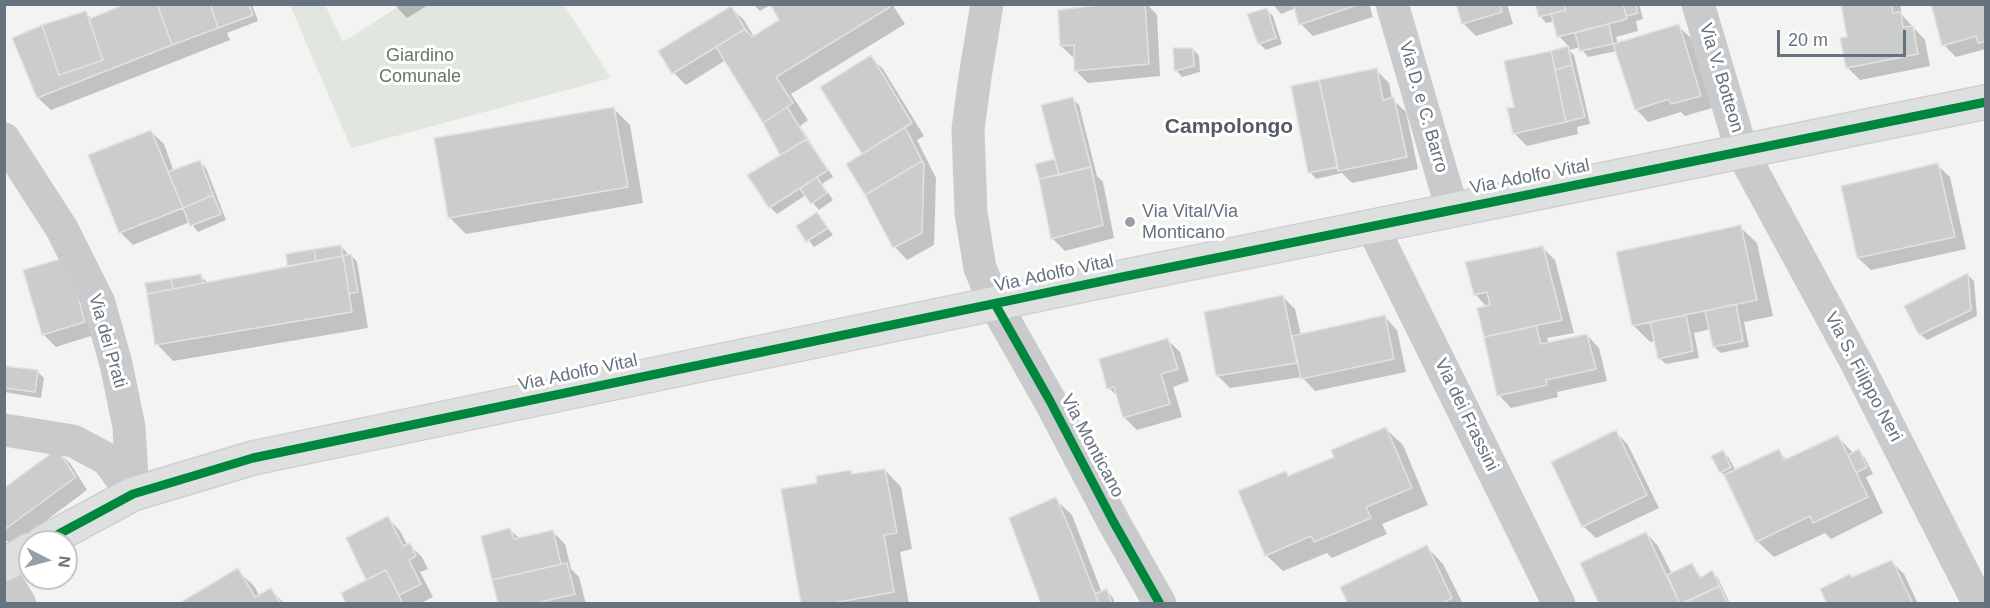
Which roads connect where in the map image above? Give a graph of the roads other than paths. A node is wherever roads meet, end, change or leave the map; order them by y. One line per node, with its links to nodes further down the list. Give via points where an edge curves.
1 (987, 4): 9 (street, Via Monticano, via 968,129 968,178 980,268)
2 (1392, 4): 7 (street, Via D. e C. Barro)
3 (1698, 4): 6 (street, Via V. Botteon)
4 (1986, 102): 6 (street, Via Adolfo Vital)
5 (4, 140): 11 (street, Via dei Prati, via 62,230 99,303 129,427)
6 (1742, 152): 7 (street, Via Adolfo Vital); 19 (street, Via S. Filippo Neri, via 1856,362)
7 (1452, 209): 8 (street, Via Adolfo Vital)
8 (1372, 226): 9 (street, Via Adolfo Vital); 18 (street, Via dei Frassini)
9 (995, 303): 11 (street, Via Adolfo Vital, via 253,458); 17 (street, Via Monticano)
10 (4, 430): 11 (street, via 73,441 107,459)
11 (133, 494): 12 (street, Via Adolfo Vital)
12 (66, 530)
13 (18, 557): 14 (street)
14 (4, 565)
15 (4, 578): 16 (street)
16 (20, 603)
17 (1160, 603)
18 (1559, 603)
19 (1979, 603)

